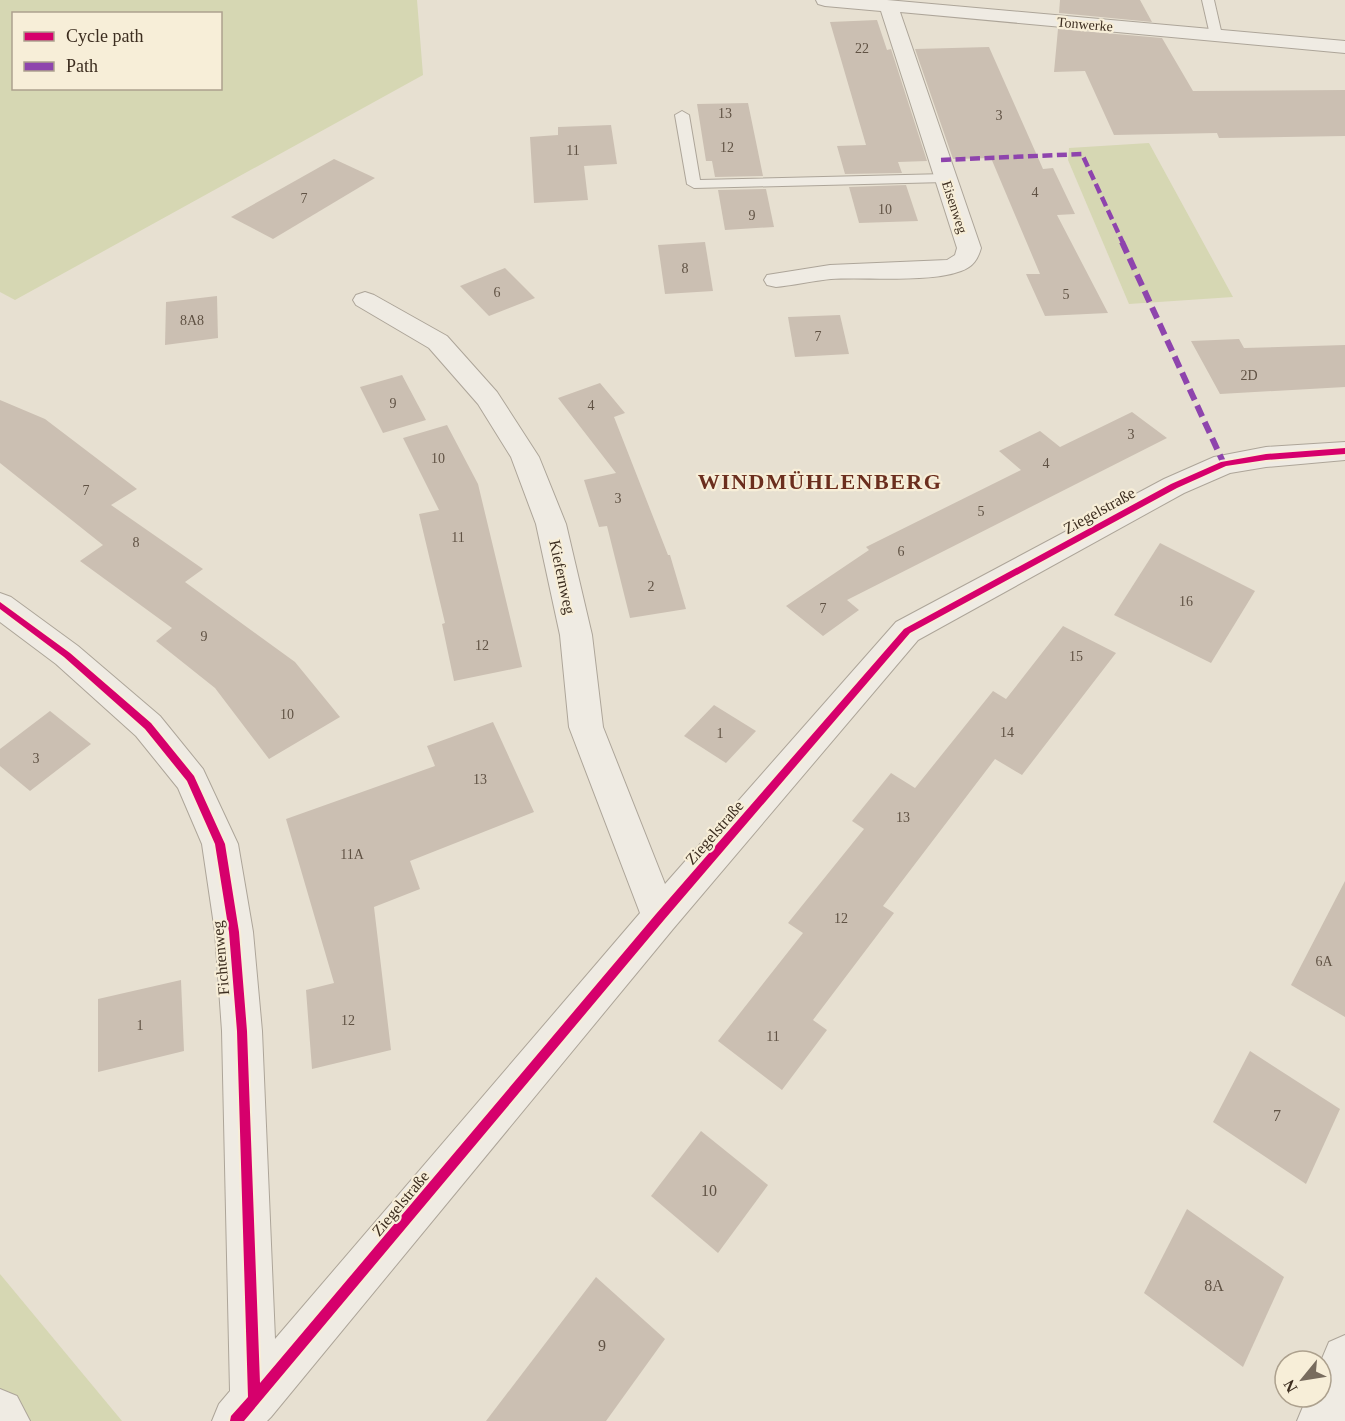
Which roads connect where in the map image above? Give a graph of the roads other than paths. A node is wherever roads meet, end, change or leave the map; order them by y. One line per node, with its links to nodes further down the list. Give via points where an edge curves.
1 (825, 0): 3 (street, Tonwerke)
2 (1208, 0): 4 (lane)
3 (889, 7): 4 (street, Tonwerke); 7 (street, Eisenweg)
4 (1216, 36): 5 (street, Tonwerke)
5 (1345, 47)
6 (682, 115): 7 (lane, via 694,184)
7 (946, 178): 8 (street, Eisenweg, via 969,248 966,258 954,266 831,272)
8 (776, 280)
9 (365, 300): 12 (street, Kiefernweg, via 438,342 488,398 525,457 551,524 576,635 586,727)
10 (1345, 451): 12 (street, Ziegelstraße, via 1224,464 1174,486 907,632)
11 (0, 605): 14 (street, Fichtenweg, via 67,655 148,726 191,779 220,844 234,932 242,1031)
12 (660, 917): 14 (street, Ziegelstraße)
13 (1345, 1358): 17 (street)
14 (245, 1410)
15 (0, 1413): 16 (street)
16 (6, 1421)
17 (1321, 1421)

